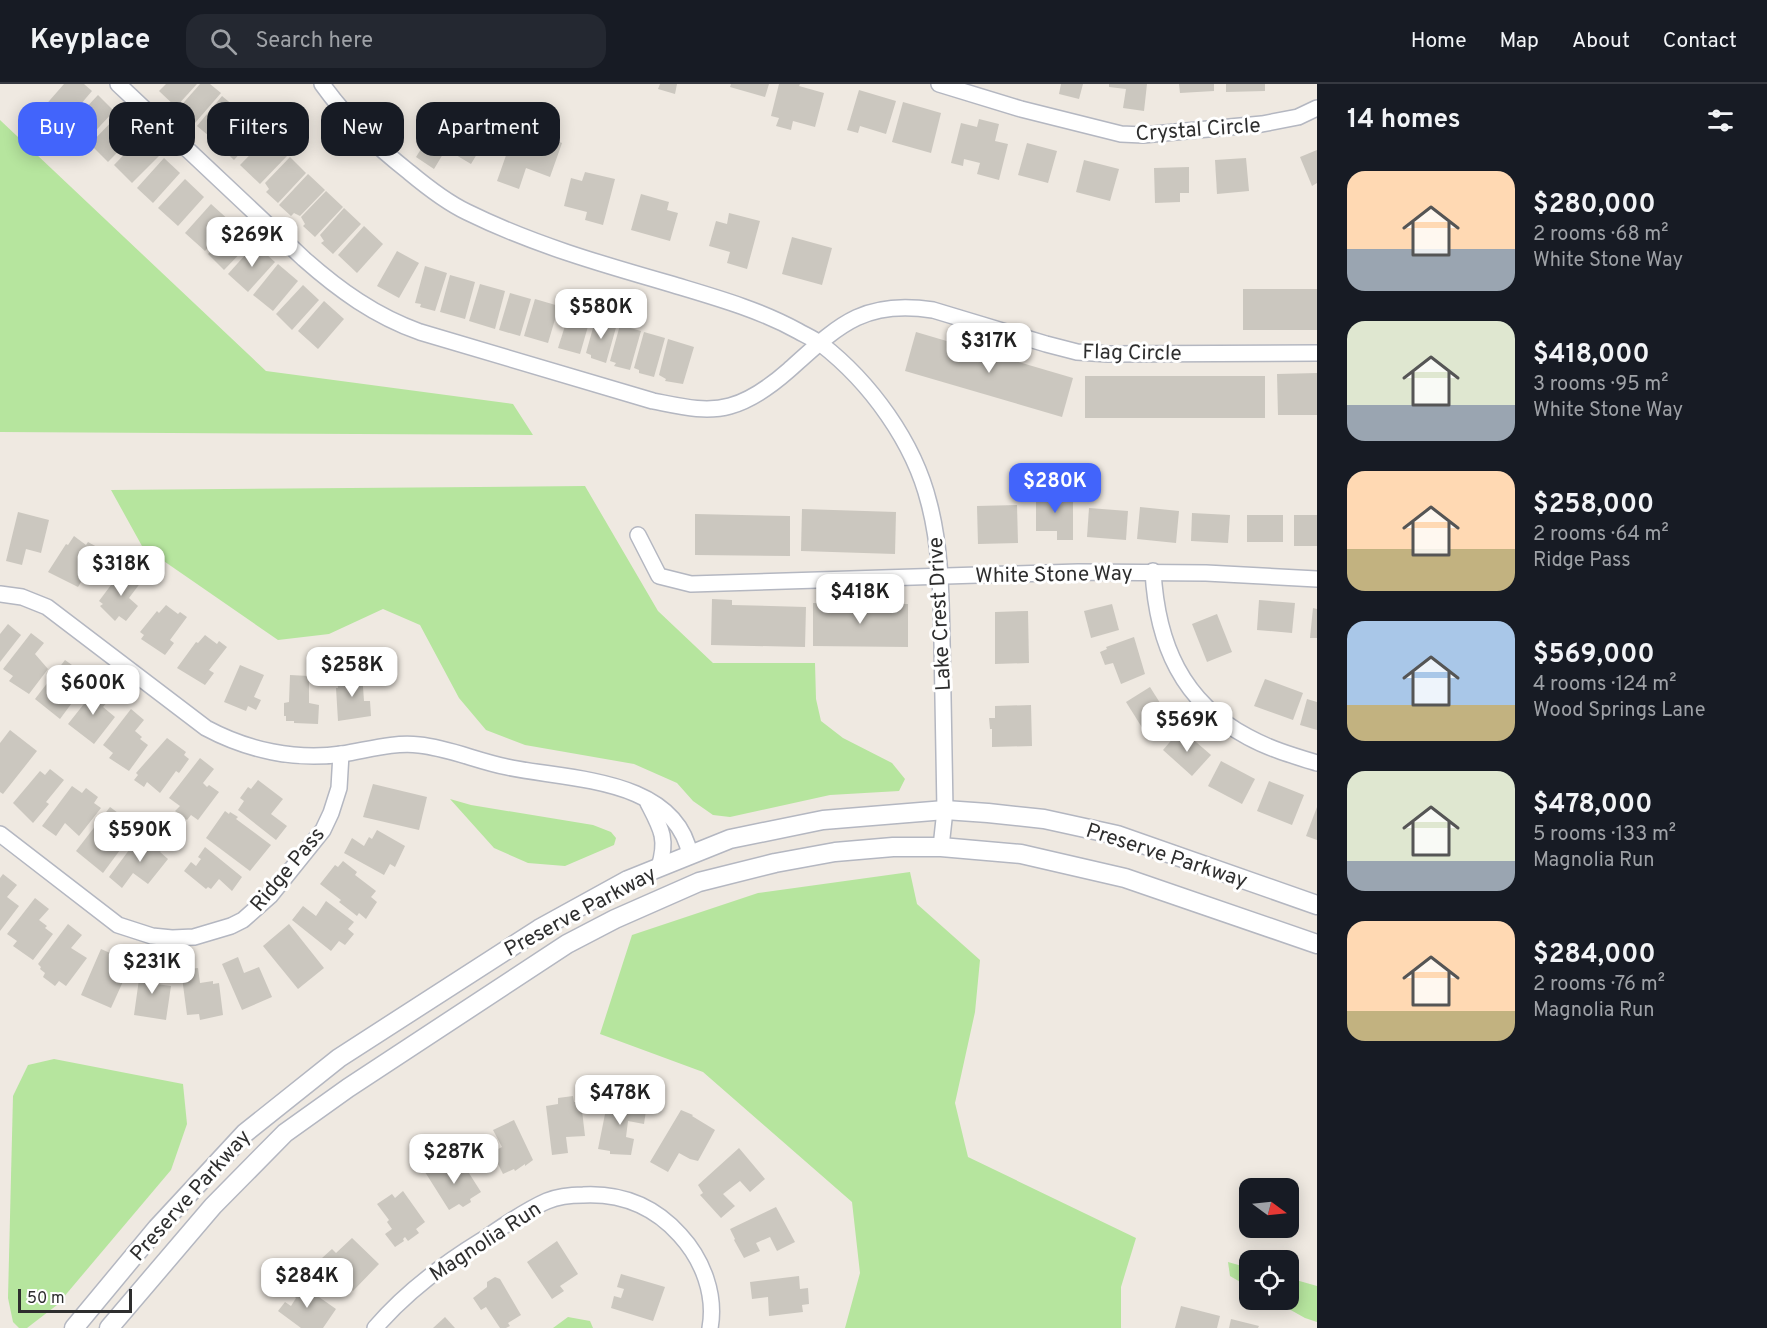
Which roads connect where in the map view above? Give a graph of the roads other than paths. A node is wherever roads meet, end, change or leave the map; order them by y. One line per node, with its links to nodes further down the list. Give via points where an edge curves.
1 (118, 84): 5 (street, Flag Circle, via 334,285 367,308 402,325 687,408 714,409 750,398 775,383)
2 (322, 84): 5 (street, Lake Crest Drive, via 355,126 381,150 464,211 565,253 741,305)
3 (939, 84): 4 (street, Crystal Circle, via 1121,134 1262,124 1298,117)
4 (1317, 108)
5 (820, 343): 6 (street, Flag Circle, via 854,317 909,306 1077,352); 9 (street, Lake Crest Drive, via 845,365 896,426 929,500)
6 (1317, 353)
7 (638, 535): 9 (street, White Stone Way, via 659,576 691,584)
8 (1153, 572): 9 (street, White Stone Way); 10 (street, White Stone Way); 13 (street, via 1154,598 1166,647 1193,694 1250,738)
9 (940, 577): 15 (street, Lake Crest Drive)
10 (1317, 579)
11 (0, 594): 12 (street, via 47,607 216,733 276,752)
12 (341, 754): 14 (street, via 419,745 516,770 610,785); 16 (street, Ridge Pass, via 339,788 331,813 276,888 243,920 194,937 152,936 118,925)
13 (1317, 764)
14 (645, 797): 18 (street, via 680,827); 19 (street, via 662,829 664,850)
15 (945, 810): 17 (street, Lake Crest Drive); 18 (street, Preserve Parkway, via 823,820 730,839); 20 (street, Preserve Parkway, via 1044,819 1117,836)
16 (0, 834)
17 (941, 847): 21 (street, Preserve Parkway, via 1021,854 1125,878); 23 (street, Preserve Parkway, via 835,852 699,882 567,944 285,1133 213,1206)
18 (690, 855): 19 (street, Preserve Parkway)
19 (659, 867): 22 (street, Preserve Parkway, via 538,929 339,1058 245,1133 157,1228)
20 (1317, 905)
21 (1317, 944)
22 (75, 1328)
23 (109, 1328)
24 (375, 1328): 25 (street, Magnolia Run, via 434,1272 529,1210 548,1200 594,1194 645,1206 682,1237 694,1251 706,1278)
25 (710, 1328)

